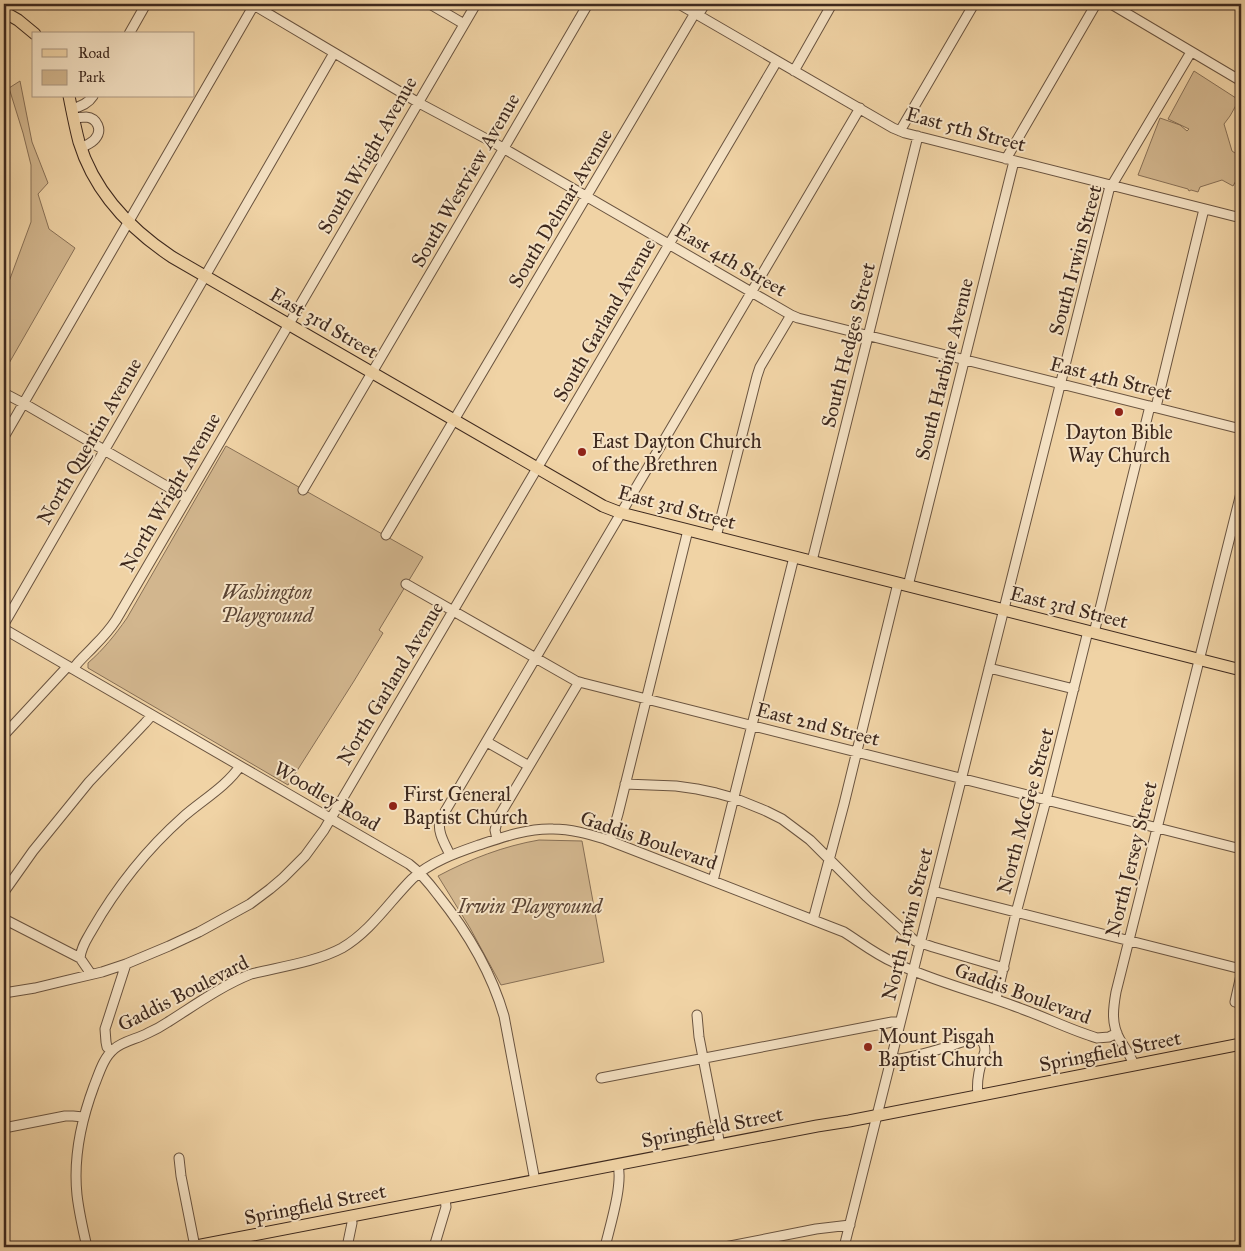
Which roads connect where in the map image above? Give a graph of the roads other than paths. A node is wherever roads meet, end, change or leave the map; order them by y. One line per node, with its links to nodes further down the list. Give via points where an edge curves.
1 (7, 4): 13 (main road)
2 (146, 4): 17 (street)
3 (253, 4): 19 (street, East 4th Street); 37 (street)
4 (430, 4): 15 (street)
5 (476, 4): 15 (street, South Wright Avenue)
6 (588, 4): 31 (street, South Westview Avenue)
7 (679, 4): 14 (street, East 5th Street)
8 (705, 4): 14 (street, South Delmar Avenue)
9 (832, 4): 21 (street)
10 (974, 4): 28 (street)
11 (1096, 4): 32 (street, South Harbine Avenue)
12 (1111, 4): 18 (street)
13 (4, 10): 16 (main road)
14 (696, 14): 20 (street, East 5th Street); 34 (street, South Delmar Avenue)
15 (464, 24): 25 (street, South Wright Avenue)
16 (33, 32)
17 (130, 32)
18 (1191, 52): 22 (street); 33 (street, South Irwin Street)
19 (334, 53): 25 (street, East 4th Street); 39 (street, North Quentin Avenue)
20 (777, 61): 21 (street, East 5th Street); 38 (street, South Garland Avenue)
21 (794, 71): 26 (street, East 5th Street)
22 (1241, 81)
23 (69, 98): 27 (main road, East 3rd Street)
24 (92, 98): 27 (street)
25 (419, 103): 31 (street, East 4th Street); 42 (street, South Wright Avenue)
26 (860, 108): 28 (street, East 5th Street); 40 (street)
27 (72, 114): 30 (main road, East 3rd Street); 30 (street, via 93,119 98,126 95,139)
28 (900, 130): 29 (street, East 5th Street)
29 (918, 136): 32 (street, East 5th Street); 43 (street, South Hedges Street)
30 (81, 148): 37 (main road, East 3rd Street, via 95,178)
31 (504, 148): 34 (street, East 4th Street); 45 (street, South Westview Avenue)
32 (1010, 160): 33 (street, East 5th Street); 44 (street, South Harbine Avenue)
33 (1111, 185): 35 (street, East 5th Street); 46 (street, South Irwin Street)
34 (587, 196): 38 (street, East 4th Street); 50 (street, South Delmar Avenue)
35 (1204, 209): 36 (street, East 5th Street); 49 (street, North McGee Street)
36 (1241, 218)
37 (128, 222): 39 (main road, East 3rd Street, via 154,245); 48 (street)
38 (669, 244): 40 (street, East 4th Street); 54 (street, South Garland Avenue)
39 (205, 276): 42 (main road, East 3rd Street); 53 (street, North Quentin Avenue)
40 (752, 292): 41 (street, East 4th Street); 58 (street)
41 (791, 315): 43 (street, East 4th Street); 61 (street, via 760,367)
42 (289, 325): 45 (main road, East 3rd Street); 57 (street, North Wright Avenue)
43 (868, 335): 44 (street, East 4th Street); 63 (street, South Hedges Street)
44 (965, 359): 46 (street, East 4th Street); 65 (street, South Harbine Avenue)
45 (372, 372): 50 (main road, East 3rd Street); 55 (street, South Westview Avenue)
46 (1060, 383): 49 (street, East 4th Street); 66 (street, South Irwin Street)
47 (4, 394): 48 (street)
48 (24, 403): 52 (street); 53 (street)
49 (1153, 406): 51 (street, East 4th Street); 70 (street, North McGee Street)
50 (455, 420): 54 (main road, East 3rd Street); 60 (street, South Delmar Avenue)
51 (1241, 429)
52 (4, 437)
53 (104, 450): 57 (street); 68 (street, North Quentin Avenue)
54 (537, 468): 58 (main road, East 3rd Street); 67 (street, North Garland Avenue)
55 (303, 490)
56 (1241, 493): 72 (street, North Jersey Street)
57 (187, 498): 73 (street, North Wright Avenue, via 116,620 95,646)
58 (621, 513): 59 (main road, East 3rd Street); 71 (street)
59 (688, 530): 61 (main road, East 3rd Street); 78 (street)
60 (386, 536)
61 (716, 537): 62 (main road, East 3rd Street)
62 (794, 557): 63 (main road, East 3rd Street); 80 (street)
63 (812, 561): 65 (main road, East 3rd Street)
64 (406, 584): 67 (street, East 2nd Street)
65 (903, 584): 66 (main road, East 3rd Street); 83 (street, South Harbine Avenue)
66 (1004, 610): 70 (main road, East 3rd Street); 74 (street, North Irwin Street)
67 (453, 611): 71 (street, East 2nd Street); 90 (street, North Garland Avenue)
68 (4, 624)
69 (4, 629): 73 (street, Woodley Road)
70 (1091, 632): 72 (main road, East 3rd Street); 77 (street, North McGee Street)
71 (536, 658): 76 (street, East 2nd Street); 82 (street)
72 (1199, 659): 75 (main road, East 3rd Street); 91 (street, North Jersey Street)
73 (70, 667): 79 (street, Woodley Road); 81 (street, North Wright Avenue)
74 (990, 668): 77 (street); 86 (street, North Irwin Street)
75 (1241, 670)
76 (578, 682): 78 (street, East 2nd Street); 85 (street)
77 (1074, 689): 89 (street, North McGee Street)
78 (647, 699): 80 (street, East 2nd Street); 87 (street)
79 (152, 715): 84 (street, Woodley Road); 100 (street, via 89,782)
80 (752, 725): 83 (street, East 2nd Street); 88 (street)
81 (4, 735)
82 (487, 742): 85 (street); 95 (street, via 440,820 442,840)
83 (856, 752): 86 (street, East 2nd Street); 96 (street, South Harbine Avenue)
84 (240, 766): 90 (street, Woodley Road); 106 (street, via 142,858 97,921 80,952)
85 (529, 766): 92 (street, via 498,818)
86 (961, 778): 89 (street, East 2nd Street); 99 (street, North Irwin Street)
87 (625, 784): 88 (street, Gaddis Boulevard, via 676,786); 93 (street)
88 (734, 798): 96 (street, Gaddis Boulevard, via 782,819); 98 (street)
89 (1046, 800): 91 (street, East 2nd Street); 101 (street, North McGee Street)
90 (331, 818): 97 (street, Woodley Road); 107 (street, North Garland Avenue, via 305,856 250,904 169,946)
91 (1157, 828): 94 (street, East 2nd Street); 104 (street, North Jersey Street)
92 (496, 839): 93 (street, Gaddis Boulevard, via 551,829 582,832); 95 (street, Gaddis Boulevard)
93 (610, 841): 98 (street, Gaddis Boulevard)
94 (1241, 849)
95 (450, 855): 97 (street, Gaddis Boulevard)
96 (830, 859): 103 (street, South Harbine Avenue); 105 (street, Gaddis Boulevard, via 887,916)
97 (420, 872): 120 (street, Gaddis Boulevard, via 358,937 342,947 322,956 240,978 161,1026); 132 (street, Woodley Road, via 455,917 497,994)
98 (713, 881): 103 (street, Gaddis Boulevard)
99 (933, 891): 101 (street); 105 (street, North Irwin Street)
100 (4, 892)
101 (1016, 913): 104 (street); 108 (street, North McGee Street)
102 (4, 919): 106 (street)
103 (813, 920): 110 (street, Gaddis Boulevard, via 844,932 878,954)
104 (1128, 940): 109 (street); 118 (street, North Jersey Street, via 1114,1001)
105 (920, 943): 108 (street, Gaddis Boulevard); 110 (street, North Irwin Street)
106 (80, 958): 111 (street)
107 (126, 964): 111 (street, North Garland Avenue); 120 (street, via 105,1029 106,1042)
108 (1004, 968): 114 (street, North McGee Street)
109 (1241, 969)
110 (913, 970): 114 (street, Gaddis Boulevard); 117 (street, North Irwin Street)
111 (91, 974): 113 (street, North Garland Avenue)
112 (1241, 975): 115 (street)
113 (4, 993)
114 (996, 999): 118 (street, Gaddis Boulevard, via 1097,1038)
115 (1238, 1002)
116 (696, 1014): 121 (street)
117 (900, 1022): 121 (street); 122 (street, North Irwin Street)
118 (1117, 1033): 123 (street, North Jersey Street)
119 (1241, 1044): 123 (main road, Springfield Street)
120 (112, 1051): 127 (street, via 98,1076)
121 (704, 1059): 124 (street); 129 (street)
122 (891, 1060): 125 (street, via 977,1039 984,1044 985,1051 978,1076); 126 (street, North Irwin Street)
123 (1134, 1065): 125 (main road, Springfield Street)
124 (601, 1078)
125 (978, 1095): 126 (main road, Springfield Street)
126 (878, 1115): 129 (main road, Springfield Street); 135 (street, North Irwin Street)
127 (83, 1117): 128 (street, via 65,1116); 136 (street, via 78,1143 77,1185)
128 (4, 1128)
129 (720, 1145): 131 (main road, Springfield Street)
130 (179, 1158): 137 (street)
131 (618, 1165): 132 (main road, Springfield Street); 140 (street, via 619,1186)
132 (535, 1181): 133 (main road, Springfield Street)
133 (445, 1198): 134 (main road, Springfield Street); 139 (street, via 446,1207)
134 (351, 1216): 137 (main road, Springfield Street); 138 (street)
135 (850, 1225): 141 (street); 142 (street, North Irwin Street)
136 (87, 1247)
137 (193, 1247)
138 (347, 1247)
139 (434, 1247)
140 (605, 1247)
141 (725, 1247)
142 (844, 1247)

